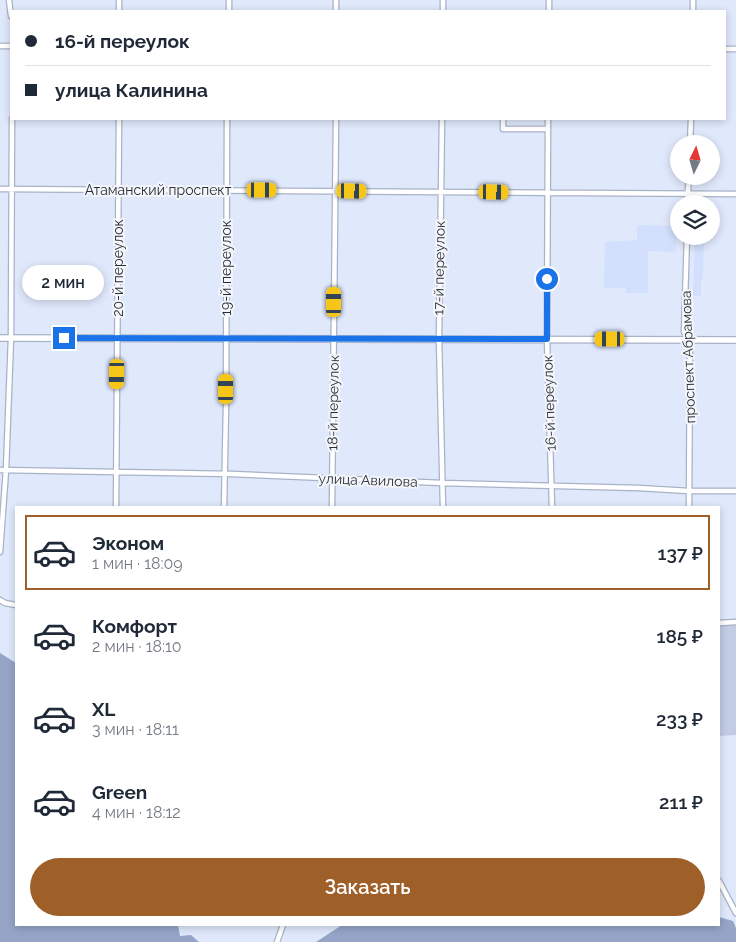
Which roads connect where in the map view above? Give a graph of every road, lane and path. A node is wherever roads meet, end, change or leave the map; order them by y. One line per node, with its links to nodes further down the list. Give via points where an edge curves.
1 (12, 120): 13 (street)
2 (119, 120): 14 (street, 20-й переулок)
3 (227, 120): 15 (street, 19-й переулок)
4 (336, 120): 16 (street, 18-й переулок)
5 (442, 120): 17 (street, 17-й переулок)
6 (503, 120): 9 (street, via 503,130)
7 (548, 120): 9 (street, 16-й переулок)
8 (691, 120): 10 (street)
9 (548, 129): 18 (street, 16-й переулок)
10 (690, 135)
11 (688, 185): 19 (street)
12 (0, 190): 13 (street, Атаманский проспект)
13 (12, 190): 14 (street, Атаманский проспект); 23 (street)
14 (118, 190): 15 (street, Атаманский проспект); 24 (street, 20-й переулок)
15 (226, 190): 16 (street, Атаманский проспект); 25 (street, 19-й переулок)
16 (335, 191): 17 (street, Атаманский проспект); 26 (street, 18-й переулок)
17 (440, 192): 18 (street, Атаманский проспект); 27 (street, 17-й переулок)
18 (549, 193): 19 (street, Атаманский проспект); 28 (street, 16-й переулок)
19 (688, 193): 20 (street, Атаманский проспект)
20 (736, 194)
21 (687, 245): 29 (street, проспект Абрамова, via 684,332)
22 (0, 338): 23 (main road)
23 (11, 338): 24 (main road); 32 (street)
24 (117, 338): 25 (main road); 33 (street, 20-й переулок)
25 (226, 338): 26 (main road); 34 (street, 19-й переулок)
26 (334, 339): 27 (main road); 35 (street, 18-й переулок)
27 (439, 339): 28 (main road); 36 (street, 17-й переулок)
28 (547, 339): 29 (main road); 37 (street, 16-й переулок)
29 (690, 340): 30 (main road); 39 (street, проспект Абрамова)
30 (736, 340)
31 (0, 470): 32 (street, улица Авилова)
32 (6, 470): 33 (street, улица Авилова); 46 (street)
33 (116, 471): 34 (street, улица Авилова); 40 (street, 20-й переулок)
34 (224, 474): 35 (street, улица Авилова); 41 (street, 19-й переулок)
35 (332, 479): 36 (street, улица Авилова); 42 (street, 18-й переулок)
36 (442, 483): 37 (street, улица Авилова); 43 (street, 17-й переулок)
37 (551, 487): 39 (street, улица Авилова); 44 (street, 16-й переулок)
38 (736, 490): 39 (street, улица Авилова)
39 (689, 491): 45 (street, проспект Абрамова)
40 (116, 506)
41 (224, 506)
42 (332, 506)
43 (443, 506)
44 (552, 506)
45 (688, 506)
46 (0, 552)
47 (0, 600): 48 (street)
48 (15, 605)
49 (736, 622): 50 (street)
50 (720, 623)
51 (720, 883): 52 (street)
52 (736, 913)
53 (283, 926): 54 (street)
54 (277, 942)

